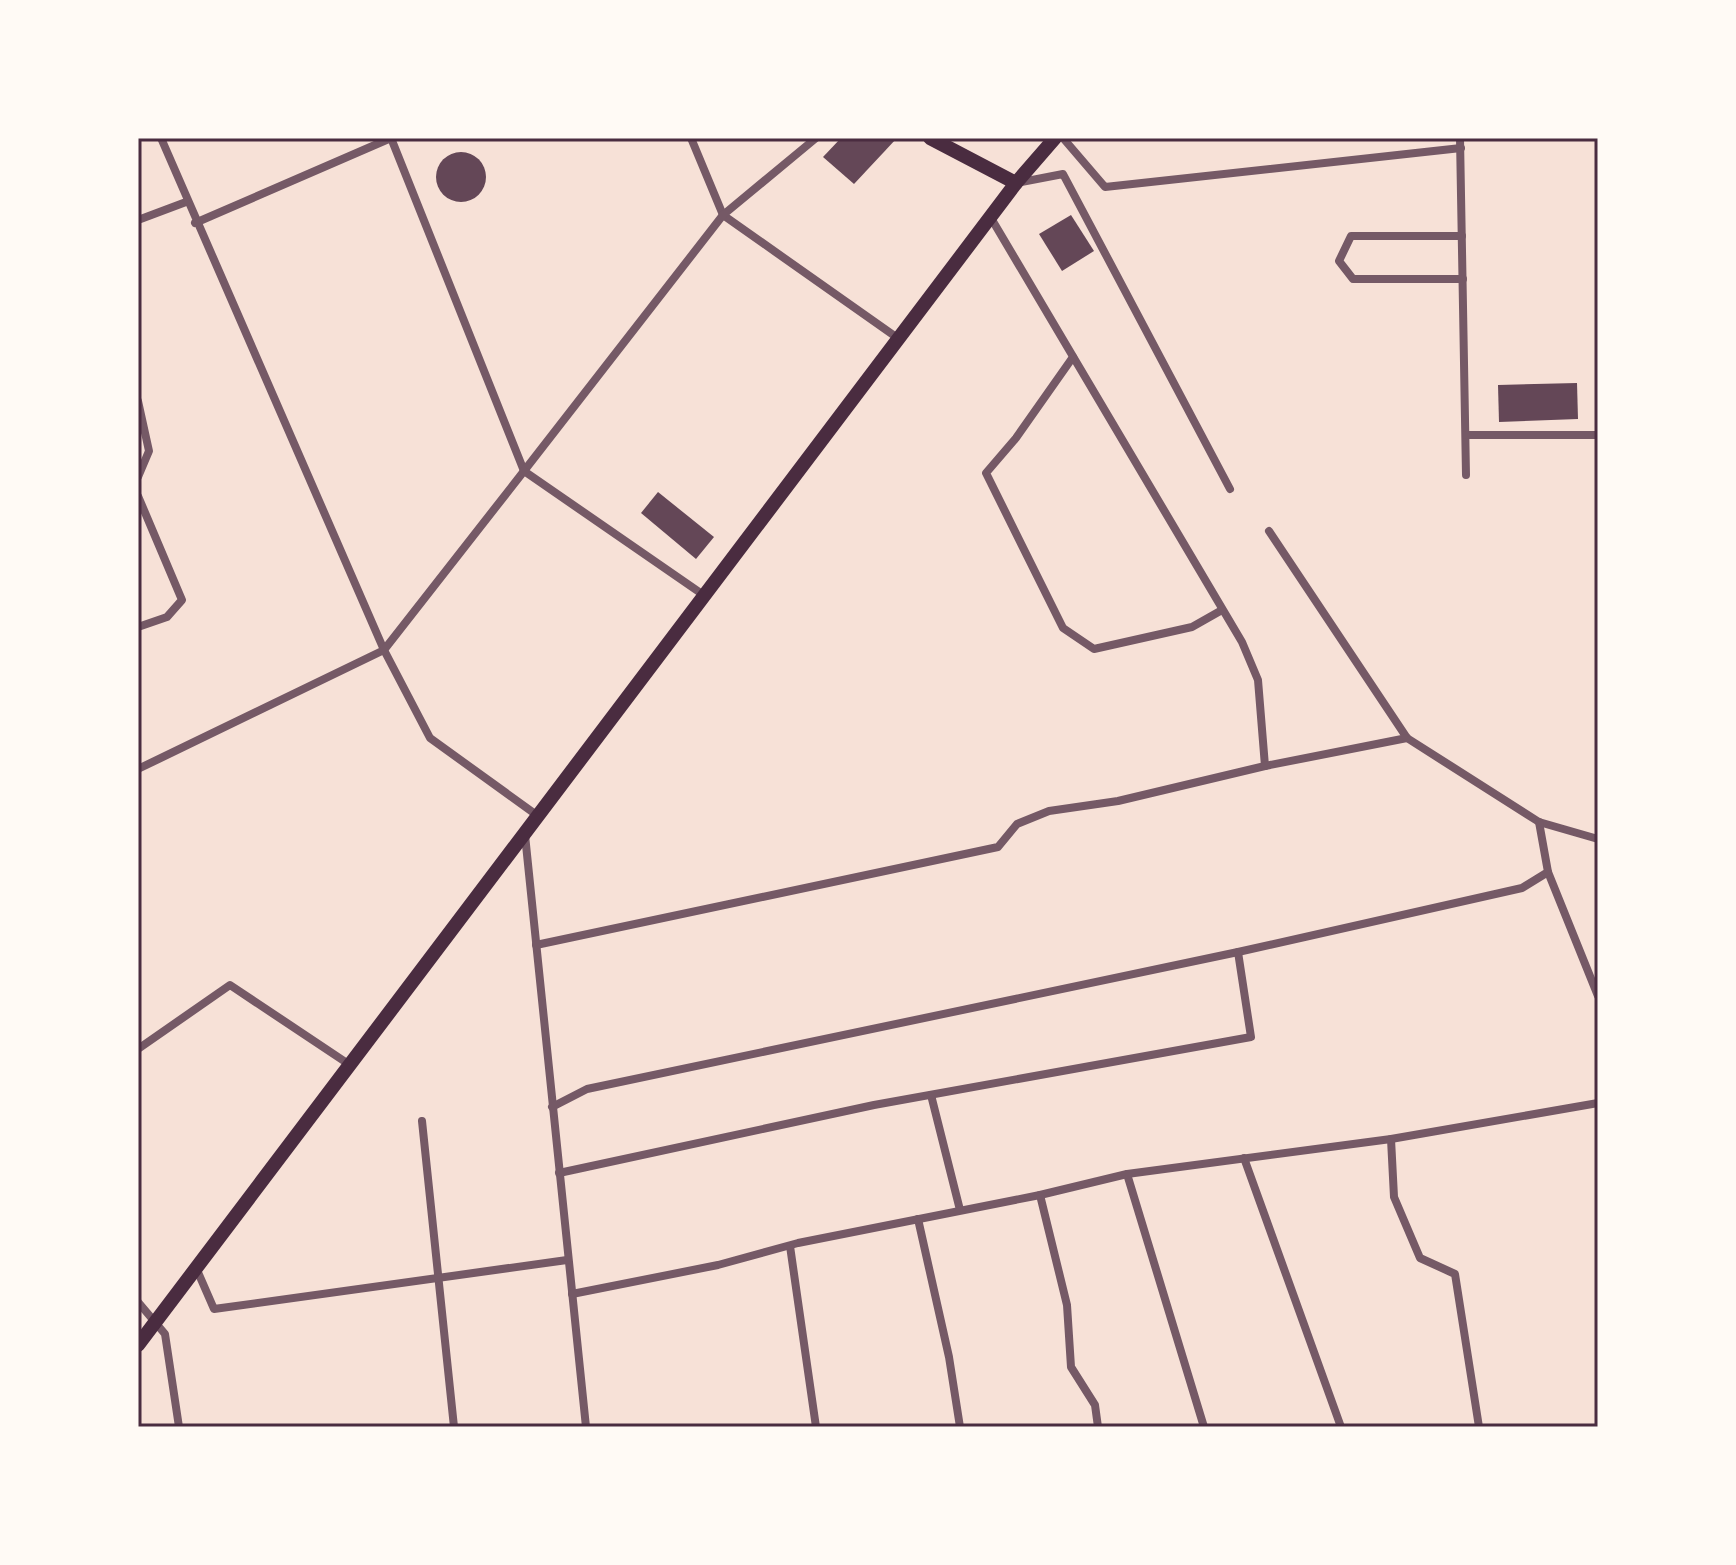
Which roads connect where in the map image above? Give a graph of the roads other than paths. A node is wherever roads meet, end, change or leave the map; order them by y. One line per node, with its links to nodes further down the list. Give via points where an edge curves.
1 (161, 138): 10 (street)
2 (391, 138): 14 (street); 22 (street)
3 (691, 138): 11 (street)
4 (816, 138): 11 (street)
5 (930, 138): 9 (main road)
6 (1055, 138): 9 (main road)
7 (1063, 138): 8 (street, via 1105,187)
8 (1460, 143): 15 (street)
9 (1016, 183): 12 (main road); 25 (street, via 1063,174)
10 (186, 202): 13 (street); 14 (street)
11 (723, 215): 17 (street); 22 (street)
12 (991, 218): 17 (main road); 18 (street)
13 (138, 220)
14 (195, 223): 31 (street)
15 (1462, 236): 16 (street); 16 (street, via 1351,236 1339,261 1353,279)
16 (1463, 279): 20 (street)
17 (900, 339): 28 (main road)
18 (1073, 357): 29 (street); 29 (street, via 986,473 1063,628 1094,649 1192,627)
19 (138, 401): 24 (street, via 149,451)
20 (1466, 435): 21 (street); 23 (street)
21 (1598, 435)
22 (524, 471): 28 (street); 31 (street)
23 (1466, 475)
24 (138, 477)
25 (1230, 489)
26 (138, 496): 30 (street, via 182,600 167,617)
27 (1269, 531): 32 (street)
28 (705, 596): 35 (main road)
29 (1222, 610): 33 (street, via 1258,680)
30 (138, 627)
31 (384, 650): 34 (street); 35 (street, via 430,738)
32 (1407, 738): 33 (street); 36 (street)
33 (1265, 766): 40 (street, via 1118,801 1049,811 1017,824 998,847)
34 (138, 769)
35 (538, 816): 37 (main road)
36 (1539, 822): 38 (street); 39 (street)
37 (525, 834): 40 (street); 44 (main road)
38 (1598, 839)
39 (1548, 872): 41 (street, via 1522,888); 42 (street)
40 (536, 945): 47 (street)
41 (1238, 952): 45 (street, via 1251,1037); 47 (street, via 587,1089)
42 (1598, 996)
43 (138, 1049): 44 (street, via 230,985)
44 (350, 1065): 58 (main road)
45 (931, 1095): 51 (street); 54 (street)
46 (1598, 1103): 49 (street)
47 (552, 1107): 51 (street)
48 (422, 1121): 59 (street)
49 (1391, 1139): 50 (street); 72 (street, via 1394,1197 1420,1258 1455,1274)
50 (1244, 1158): 52 (street); 71 (street)
51 (559, 1173): 57 (street)
52 (1127, 1174): 53 (street); 70 (street)
53 (1040, 1195): 54 (street); 69 (street, via 1067,1305 1071,1367 1095,1405)
54 (960, 1210): 55 (street)
55 (918, 1219): 56 (street); 68 (street)
56 (790, 1246): 60 (street); 67 (street)
57 (567, 1260): 59 (street); 60 (street)
58 (197, 1270): 59 (street, via 214,1309); 62 (main road)
59 (438, 1279): 65 (street)
60 (572, 1294): 66 (street)
61 (138, 1302): 62 (street)
62 (155, 1322): 63 (main road); 64 (street, via 165,1334)
63 (138, 1345)
64 (179, 1427)
65 (454, 1427)
66 (586, 1427)
67 (816, 1427)
68 (960, 1427)
69 (1098, 1427)
70 (1204, 1427)
71 (1341, 1427)
72 (1479, 1427)

